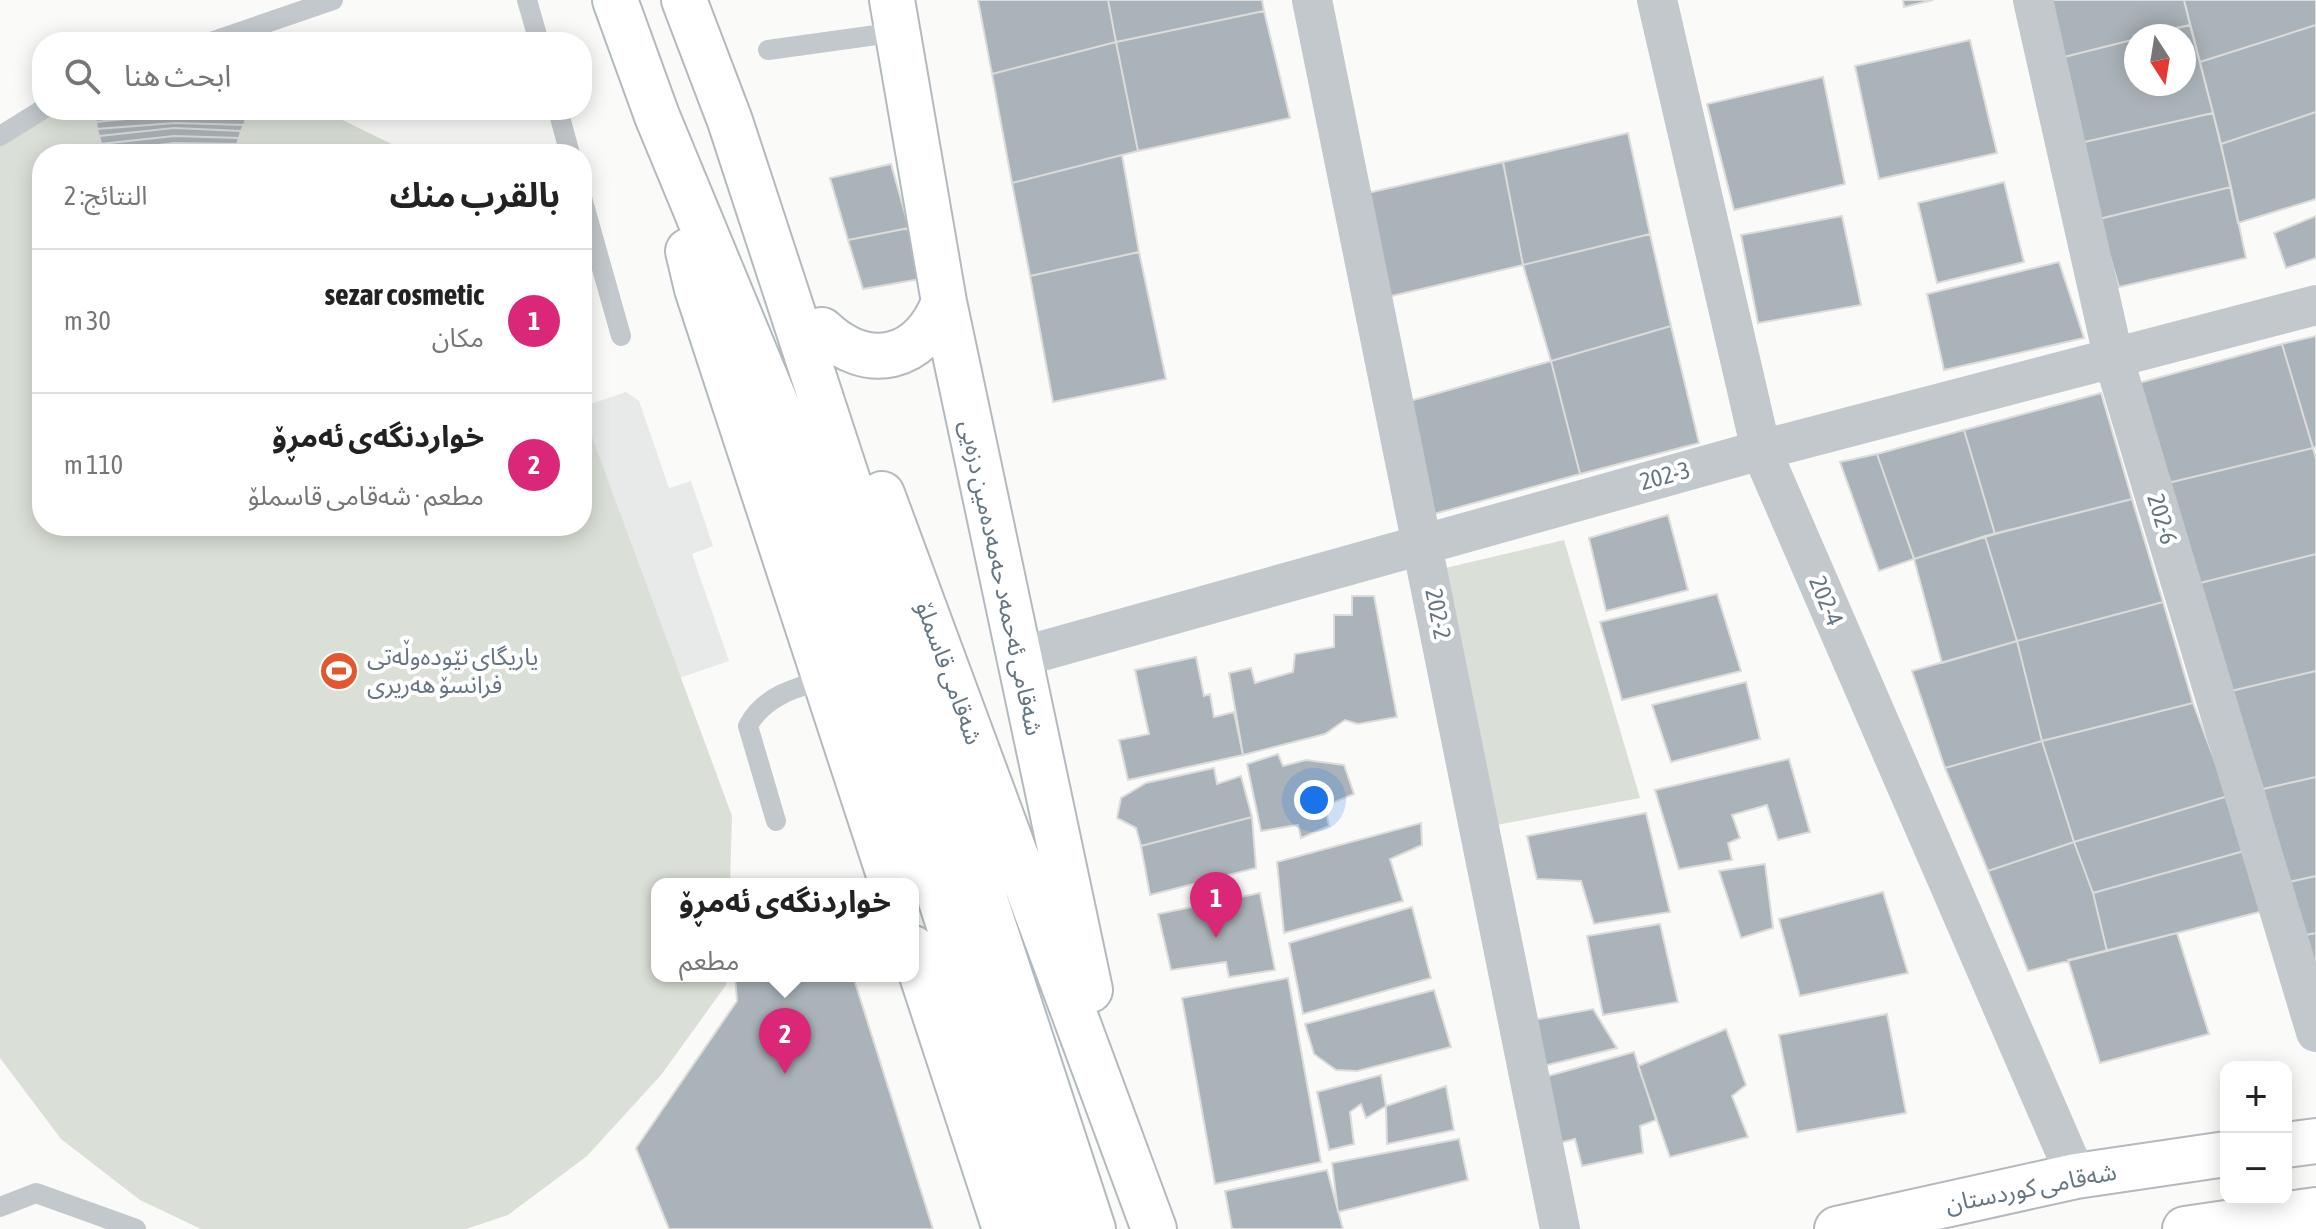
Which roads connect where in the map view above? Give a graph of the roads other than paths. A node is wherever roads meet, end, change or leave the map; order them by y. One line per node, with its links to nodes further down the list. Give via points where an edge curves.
1 (333, 0): 9 (lane)
2 (527, 0): 10 (lane)
3 (615, 0): 13 (main road)
4 (684, 0): 15 (main road, شەقامی قاسملۆ)
5 (1312, 0): 25 (street, 202-2)
6 (1657, 0): 24 (street, 202-4)
7 (2033, 0): 23 (street, 202-6)
8 (895, 16): 11 (lane); 19 (main road, شەقامی ئەحمەد حەمەدەمین دزەیی)
9 (240, 32)
10 (536, 32)
11 (768, 50)
12 (32, 116): 16 (lane)
13 (657, 116): 27 (main road, via 697,289); 41 (main road, via 789,435)
14 (561, 120): 17 (lane)
15 (730, 121): 21 (main road, شەقامی قاسملۆ); 42 (main road, شەقامی قاسملۆ)
16 (0, 136)
17 (567, 144)
18 (592, 233): 22 (lane)
19 (944, 302): 21 (main road, via 923,338 882,357 859,355); 26 (main road, شەقامی ئەحمەد حەمەدەمین دزەیی)
20 (2316, 305): 23 (street, 202-3)
21 (822, 330): 34 (main road, شەقامی قاسملۆ)
22 (621, 336)
23 (2114, 360): 24 (street, 202-3); 31 (street, 202-6)
24 (1761, 450): 25 (street, 202-3); 36 (street, 202-4)
25 (1423, 542): 26 (street, 202-3); 44 (street, 202-2)
26 (1017, 658): 34 (main road, شەقامی ئەحمەد حەمەدەمین دزەیی)
27 (825, 679): 28 (lane, via 757,709 748,726); 29 (main road)
28 (776, 821)
29 (890, 878)
30 (919, 966): 40 (main road)
31 (2316, 1032)
32 (2316, 1141): 33 (main road)
33 (2292, 1144)
34 (1126, 1152): 43 (main road, شەقامی قاسملۆ)
35 (2220, 1155): 36 (main road, شەقامی کوردستان)
36 (2076, 1176): 45 (main road, شەقامی کوردستان)
37 (0, 1207): 39 (lane, via 36,1193)
38 (2316, 1210): 46 (main road)
39 (136, 1229)
40 (1005, 1229)
41 (1048, 1229)
42 (1093, 1229)
43 (1154, 1229)
44 (1560, 1229)
45 (1837, 1229)
46 (2185, 1229)

